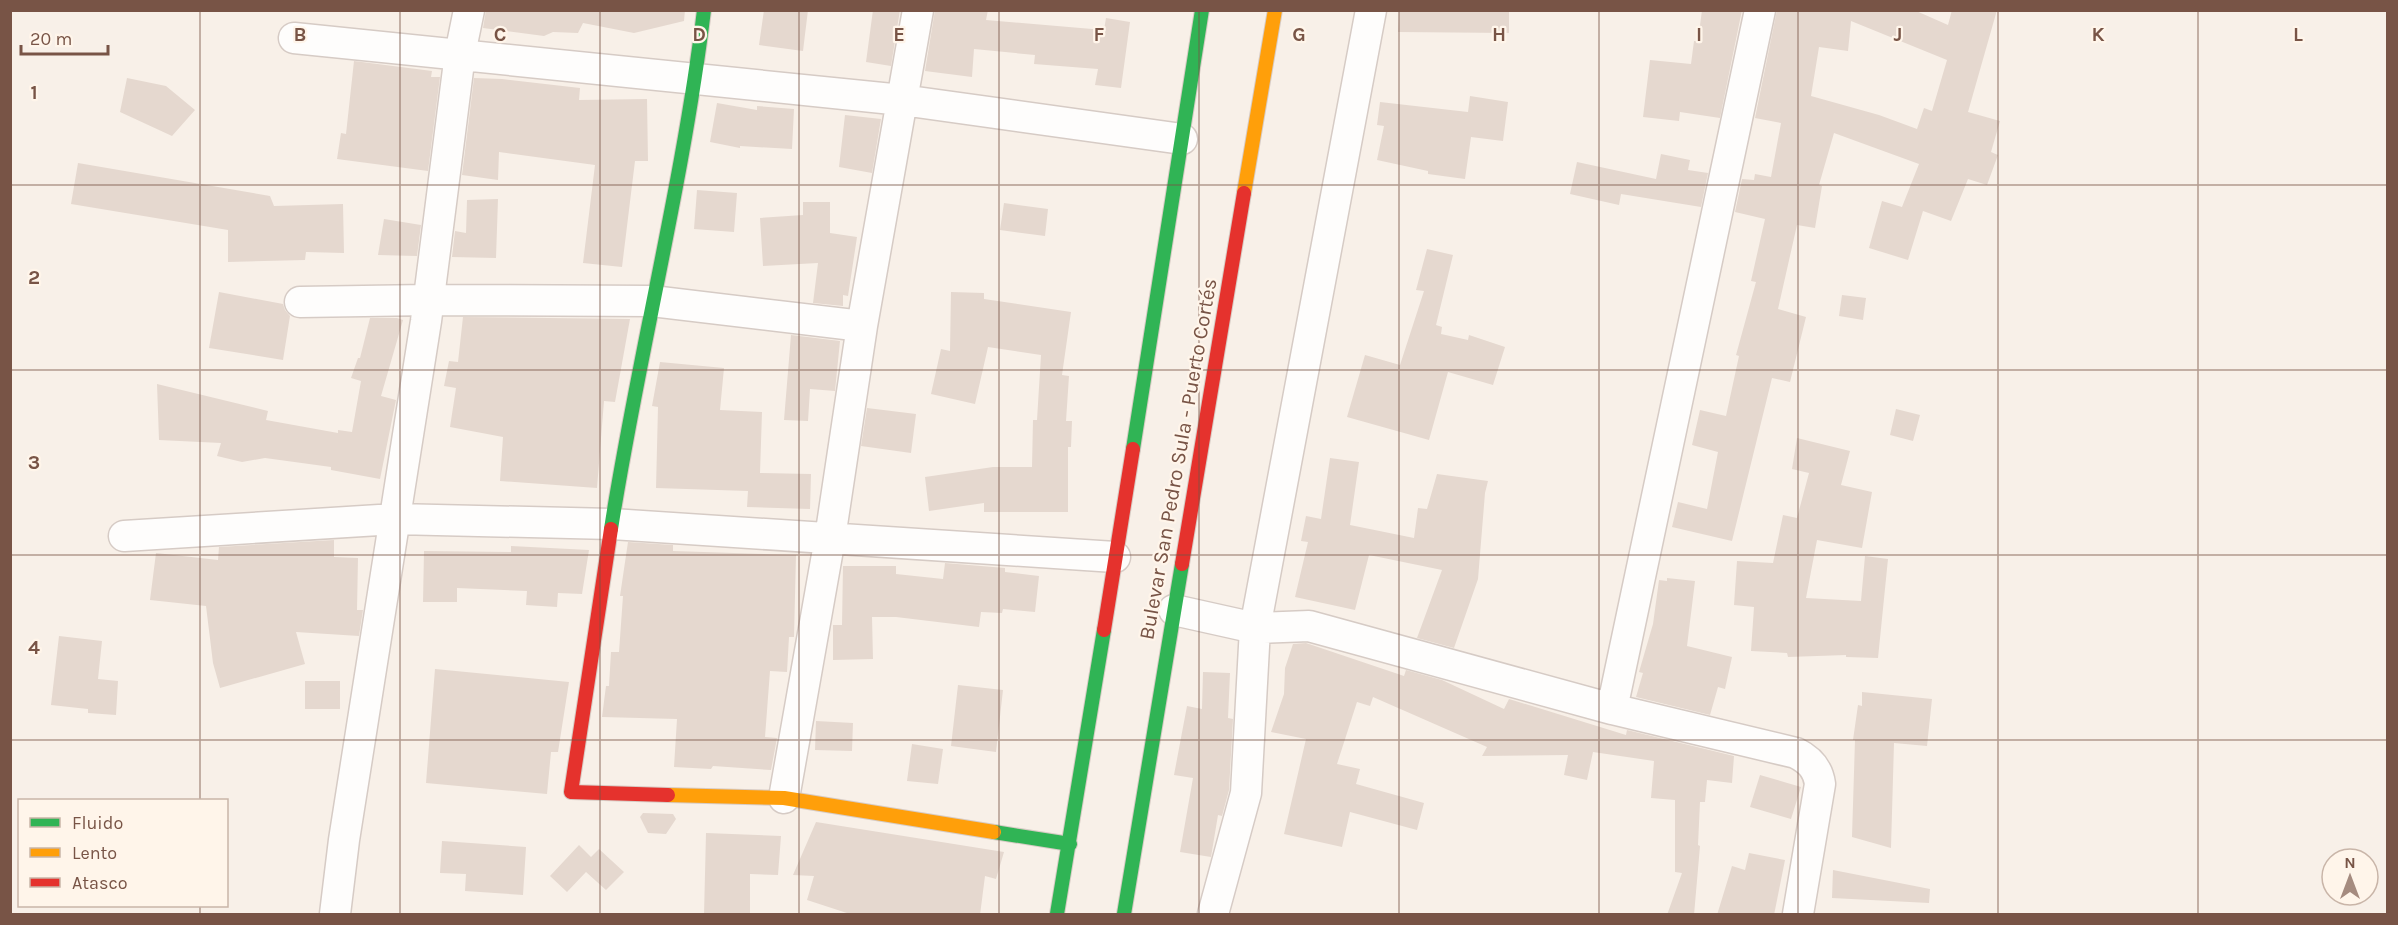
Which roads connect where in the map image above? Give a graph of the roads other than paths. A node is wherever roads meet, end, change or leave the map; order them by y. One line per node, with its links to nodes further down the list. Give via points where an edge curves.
1 (469, 10): 9 (street)
2 (704, 10): 10 (main road)
3 (918, 10): 11 (street)
4 (1202, 10): 12 (main road, Bulevar San Pedro Sula - Puerto Cortés)
5 (1275, 10): 22 (main road, Bulevar San Pedro Sula - Puerto Cortés)
6 (1371, 10): 23 (street)
7 (1760, 10): 24 (street)
8 (294, 38): 9 (street)
9 (460, 54): 10 (street); 13 (street)
10 (696, 77): 11 (street); 14 (main road)
11 (902, 100): 12 (street); 16 (street)
12 (1182, 139): 21 (main road, Bulevar San Pedro Sula - Puerto Cortés)
13 (427, 300): 14 (street); 15 (street); 17 (street)
14 (652, 301): 16 (street); 18 (main road)
15 (300, 302)
16 (862, 326): 20 (street)
17 (395, 519): 18 (street); 19 (street); 27 (street)
18 (612, 524): 20 (street); 25 (main road, via 571,792)
19 (124, 536)
20 (830, 538): 21 (street); 25 (street)
21 (1115, 557): 26 (main road, Bulevar San Pedro Sula - Puerto Cortés)
22 (1174, 610): 23 (street); 29 (main road, Bulevar San Pedro Sula - Puerto Cortés)
23 (1255, 628): 24 (street, via 1309,626); 30 (street, via 1246,793)
24 (1612, 709): 31 (street, via 1796,753 1810,762 1819,776 1820,792)
25 (784, 798): 26 (main road)
26 (1070, 844): 28 (main road, Bulevar San Pedro Sula - Puerto Cortés)
27 (335, 915)
28 (1057, 915)
29 (1124, 915)
30 (1213, 915)
31 (1798, 915)

